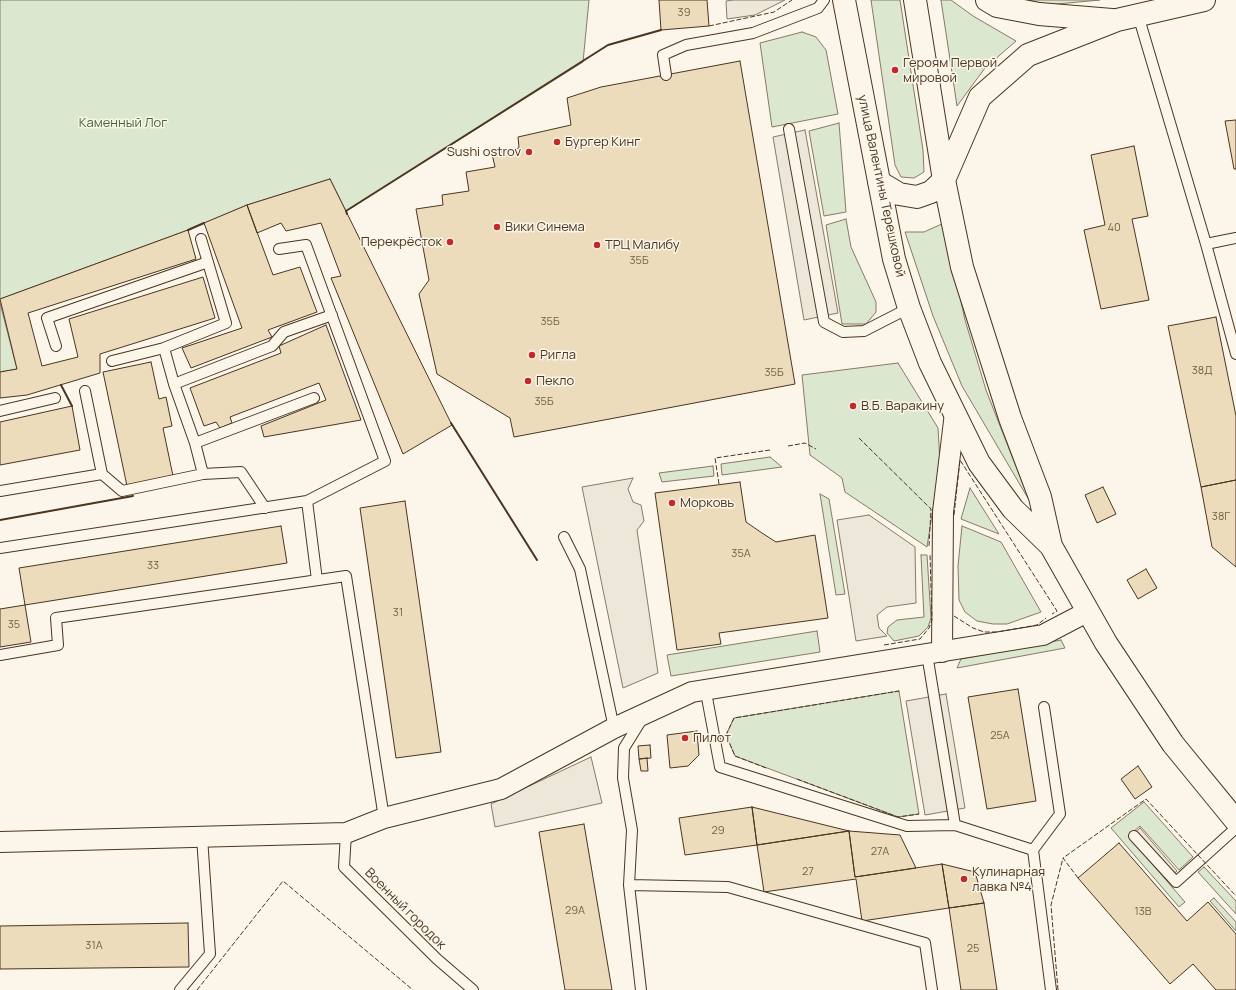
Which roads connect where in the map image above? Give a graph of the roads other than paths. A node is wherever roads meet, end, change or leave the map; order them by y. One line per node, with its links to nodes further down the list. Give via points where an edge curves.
1 (824, 0): 7 (lane, via 818,8 753,33 686,45 664,55)
2 (844, 0): 10 (main road, улица Валентины Терешковой)
3 (915, 0): 9 (main road, улица Валентины Терешковой)
4 (987, 0): 6 (main road, via 997,6 1039,14)
5 (1204, 0): 6 (main road)
6 (1127, 18): 9 (main road, via 1028,55 980,96); 13 (lane)
7 (666, 75)
8 (789, 129): 16 (lane, via 824,322 843,332 864,331)
9 (944, 180): 10 (main road, via 931,192 917,197 899,194); 35 (main road, улица Валентины Терешковой, via 962,267 1010,418 1040,497)
10 (879, 182): 16 (main road, улица Валентины Терешковой, via 894,259)
11 (1236, 238): 13 (lane)
12 (201, 239): 15 (lane)
13 (1206, 244): 20 (lane)
14 (279, 249): 17 (lane, via 306,244)
15 (208, 262): 18 (lane, via 47,318); 19 (lane, via 226,323)
16 (909, 308): 27 (main road, улица Валентины Терешковой, via 930,363)
17 (332, 315): 22 (lane, via 284,332 272,346); 32 (lane, via 384,461)
18 (56, 346)
19 (164, 348): 21 (lane); 22 (lane)
20 (1236, 354)
21 (112, 361)
22 (174, 384): 28 (lane)
23 (85, 391): 29 (lane)
24 (55, 398): 26 (lane)
25 (314, 398): 28 (lane)
26 (0, 411)
27 (955, 413): 35 (main road, улица Валентины Терешковой, via 979,463 1013,508); 38 (street, via 943,512)
28 (195, 443): 30 (lane)
29 (102, 474): 30 (lane, via 122,491); 31 (lane)
30 (202, 474): 33 (lane, via 241,472)
31 (0, 491)
32 (307, 501): 33 (lane); 37 (lane)
33 (265, 508): 36 (lane)
34 (564, 537): 46 (lane, via 580,569)
35 (1051, 546): 39 (main road, улица Валентины Терешковой)
36 (0, 548)
37 (317, 580): 42 (lane, via 56,618 58,645); 47 (lane, via 346,576)
38 (942, 609): 40 (street, via 952,629 958,634 980,642); 41 (street)
39 (1087, 612): 40 (street, via 1043,635); 48 (main road, улица Валентины Терешковой, via 1173,744)
40 (995, 643): 41 (street)
41 (935, 653): 43 (street); 49 (lane)
42 (0, 655)
43 (705, 685): 45 (street); 49 (lane, via 720,767 907,826)
44 (1044, 706): 55 (lane, via 1060,814)
45 (644, 715): 46 (street); 56 (lane, via 624,748 623,778 632,830)
46 (614, 728): 47 (street, via 501,789)
47 (384, 818): 51 (street)
48 (1236, 821)
49 (955, 825): 55 (lane)
50 (1236, 828): 52 (lane, via 1176,882)
51 (346, 833): 53 (street); 58 (lane, Военный городок, via 344,867 437,959)
52 (1134, 836)
53 (202, 837): 54 (street); 57 (lane, via 210,954)
54 (0, 842)
55 (1033, 850): 61 (lane)
56 (628, 885): 59 (lane); 60 (lane, via 728,887 925,943)
57 (180, 990)
58 (473, 990)
59 (641, 990)
60 (932, 990)
61 (1051, 990)

